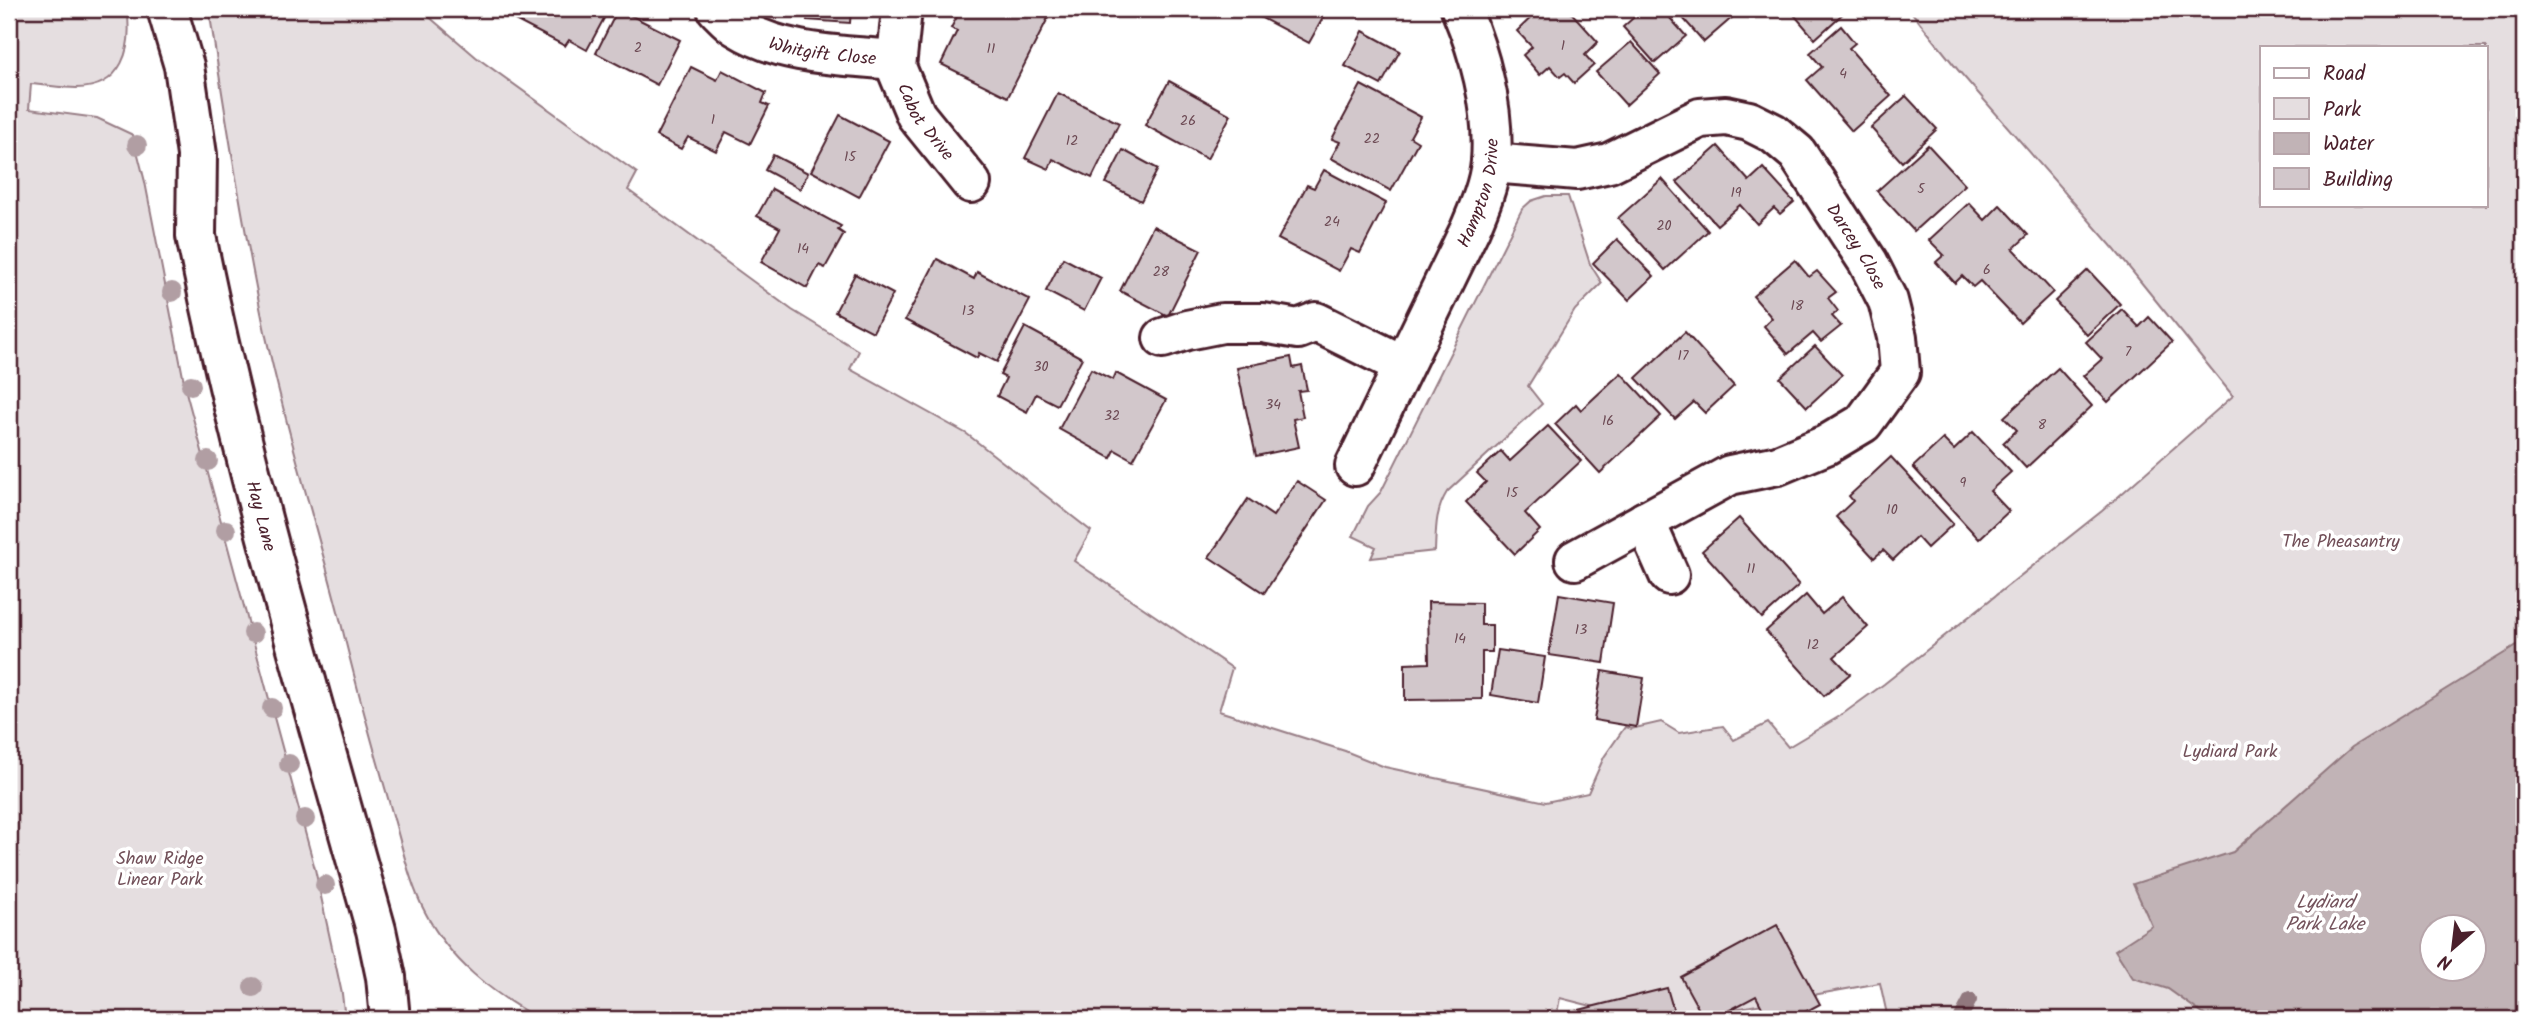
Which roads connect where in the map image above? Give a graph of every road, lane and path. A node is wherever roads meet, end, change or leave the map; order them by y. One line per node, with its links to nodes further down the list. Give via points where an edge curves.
1 (167, 9): 14 (street, Hay Lane, via 184,66 198,168 196,236 225,374 376,930)
2 (717, 9): 5 (street, Whitgift Close, via 736,27 767,41 808,51)
3 (902, 9): 5 (street, Cabot Drive)
4 (1461, 9): 6 (street, Hampton Drive, via 1484,78)
5 (897, 60): 7 (street, Cabot Drive, via 916,115)
6 (1491, 163): 9 (street, Hampton Drive, via 1470,229); 11 (street, Darcey Close, via 1577,170 1609,163 1700,118 1726,116 1749,121 1797,153 1888,301 1900,372 1863,424 1778,465 1730,475)
7 (971, 183)
8 (1163, 338): 9 (street, via 1222,323 1298,329 1316,322)
9 (1403, 365): 10 (street, Hampton Drive)
10 (1355, 466)
11 (1645, 521): 12 (street, Darcey Close); 13 (street)
12 (1576, 560)
13 (1669, 575)
14 (390, 1019)

